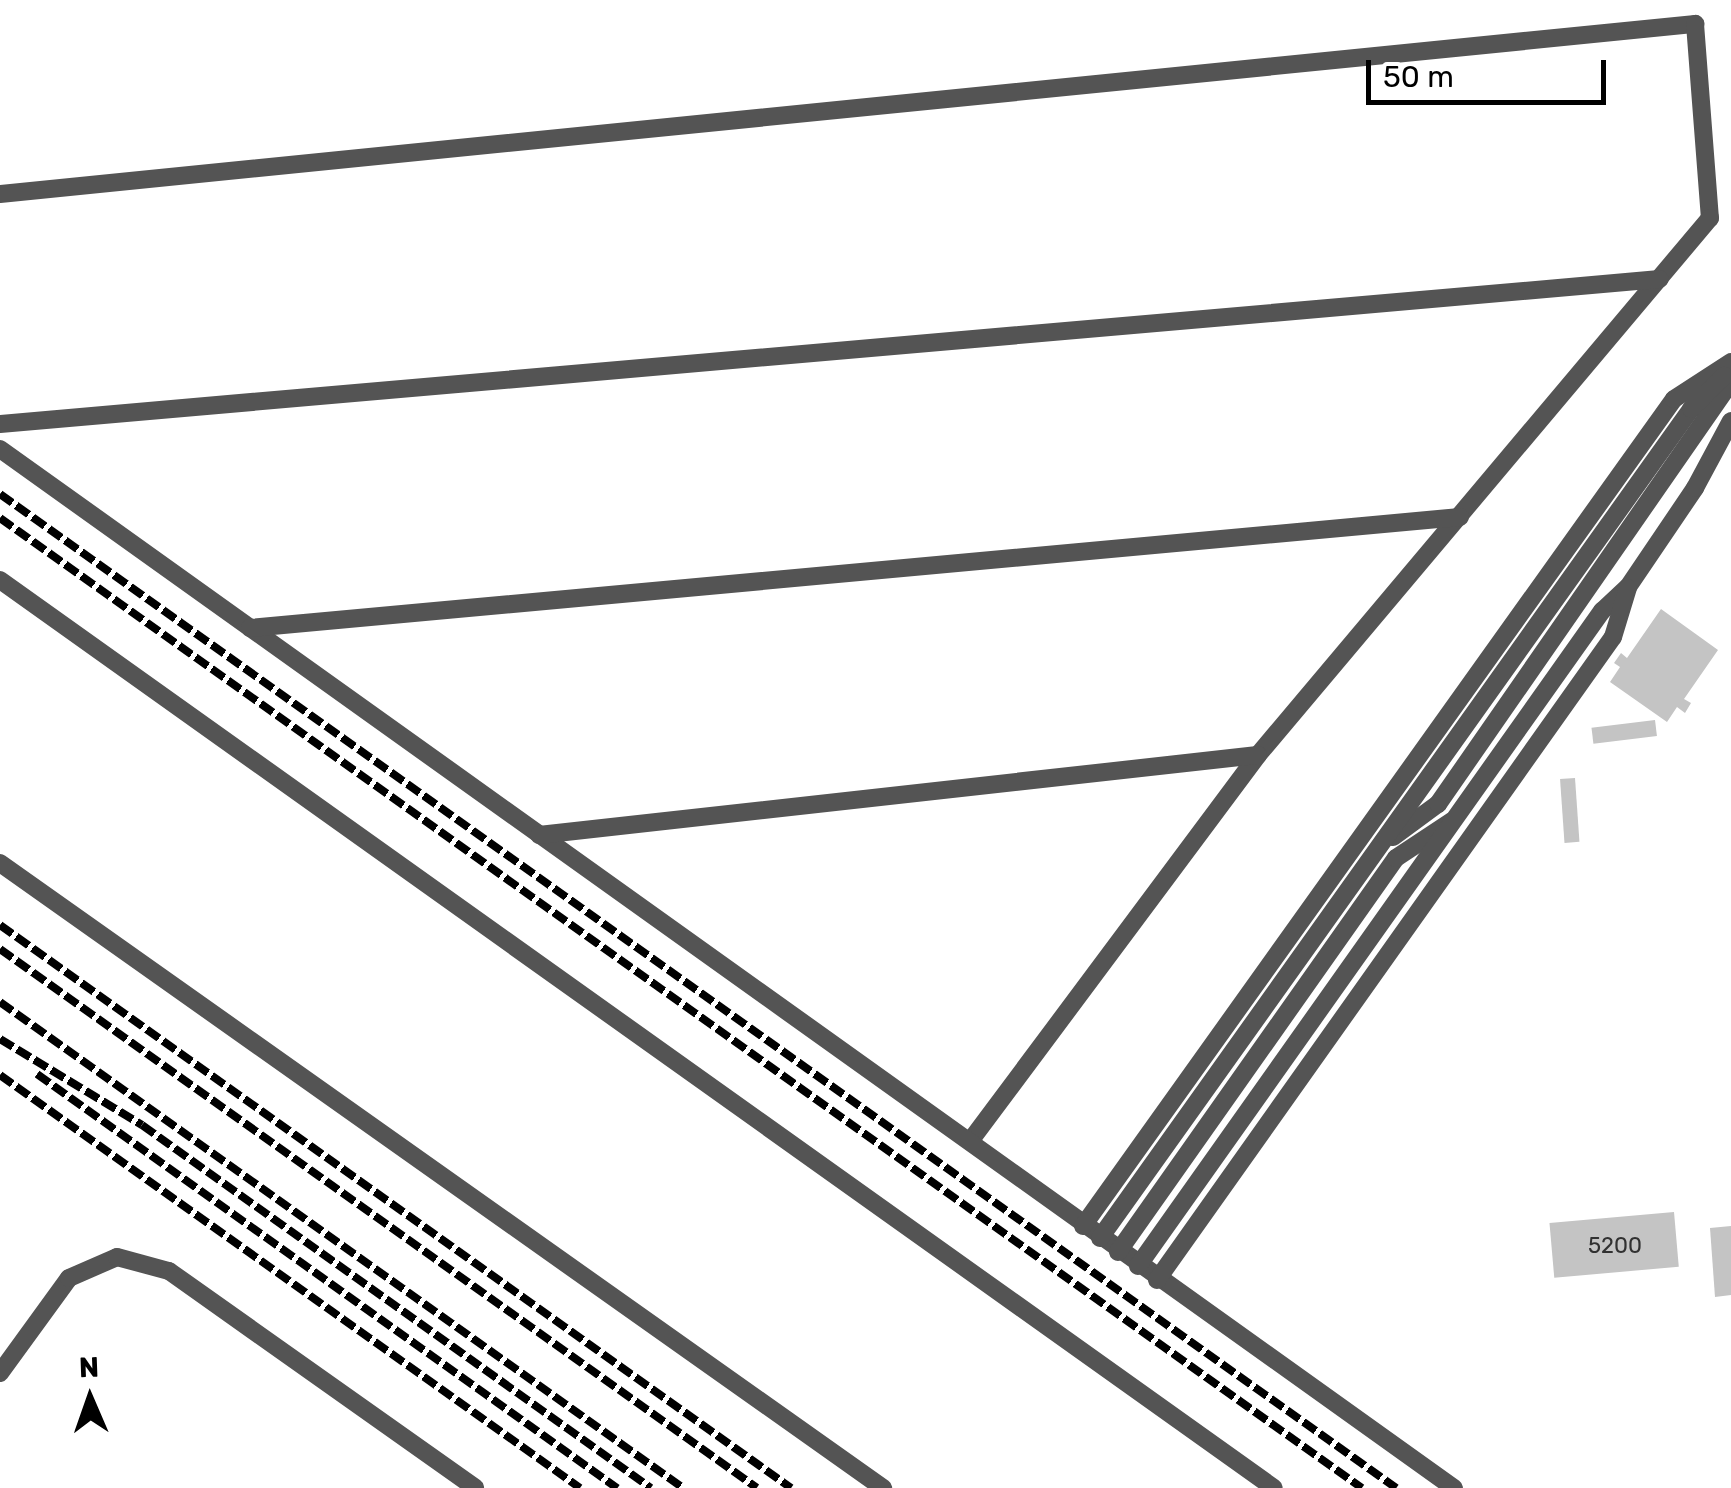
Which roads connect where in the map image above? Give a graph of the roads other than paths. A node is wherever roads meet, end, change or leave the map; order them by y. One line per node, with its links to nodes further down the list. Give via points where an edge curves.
1 (0, 194): 2 (lane, via 1694,24 1710,218)
2 (1660, 279): 7 (lane); 9 (lane)
3 (1731, 362): 19 (lane, via 1674,399)
4 (1731, 370): 16 (lane, via 1690,409)
5 (1731, 382): 16 (lane, via 1438,804)
6 (1731, 421): 11 (lane, via 1696,488)
7 (0, 424)
8 (0, 449): 12 (lane)
9 (1460, 517): 12 (lane); 13 (lane)
10 (0, 580): 27 (lane)
11 (1628, 587): 14 (lane, via 1602,611); 23 (lane, via 1614,638)
12 (250, 628): 15 (lane)
13 (1258, 755): 15 (lane); 18 (lane)
14 (1461, 816): 21 (lane, via 1396,858); 22 (lane)
15 (539, 835): 18 (lane)
16 (1379, 846): 20 (lane)
17 (0, 863): 26 (lane)
18 (970, 1142): 19 (lane)
19 (1084, 1226): 20 (lane)
20 (1100, 1238): 21 (lane)
21 (1118, 1252): 22 (lane)
22 (1138, 1266): 23 (lane)
23 (1157, 1280): 28 (lane)
24 (0, 1374): 25 (lane, via 69,1278 117,1258 169,1270)
25 (475, 1488)
26 (883, 1488)
27 (1274, 1488)
28 (1454, 1488)

